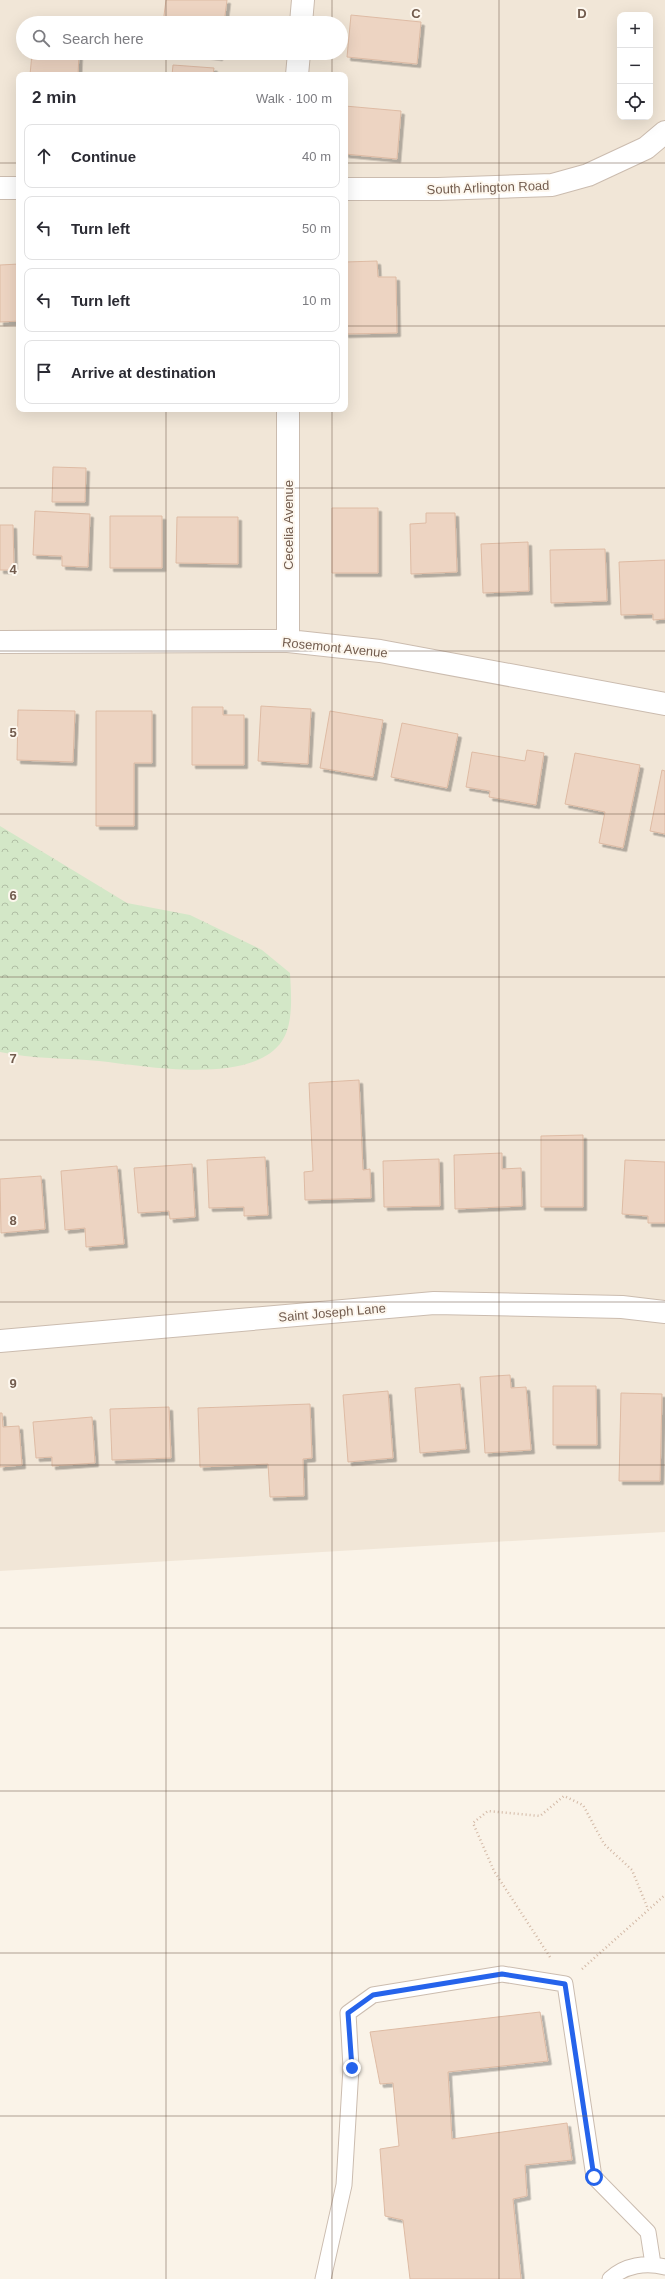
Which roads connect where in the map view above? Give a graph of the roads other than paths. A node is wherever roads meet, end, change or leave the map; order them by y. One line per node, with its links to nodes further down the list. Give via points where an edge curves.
1 (303, 0): 2 (street)
2 (302, 16)
3 (298, 60): 4 (street)
4 (297, 72)
5 (665, 132): 8 (street, South Arlington Road, via 646,148 588,175 552,185)
6 (0, 188): 7 (street)
7 (16, 188)
8 (348, 189)
9 (288, 412): 11 (street, Cecelia Avenue)
10 (0, 642): 11 (street, Rosemont Avenue)
11 (288, 642): 12 (street, Rosemont Avenue, via 380,651)
12 (665, 704)
13 (665, 1312): 14 (street, Saint Joseph Lane, via 622,1306 434,1303)
14 (0, 1341)
15 (659, 2266): 16 (lane, via 648,2232 594,2177 565,1984 502,1974 373,1995 348,2013 352,2068 344,2184); 17 (lane, via 633,2266)
16 (323, 2279)
17 (610, 2279)

